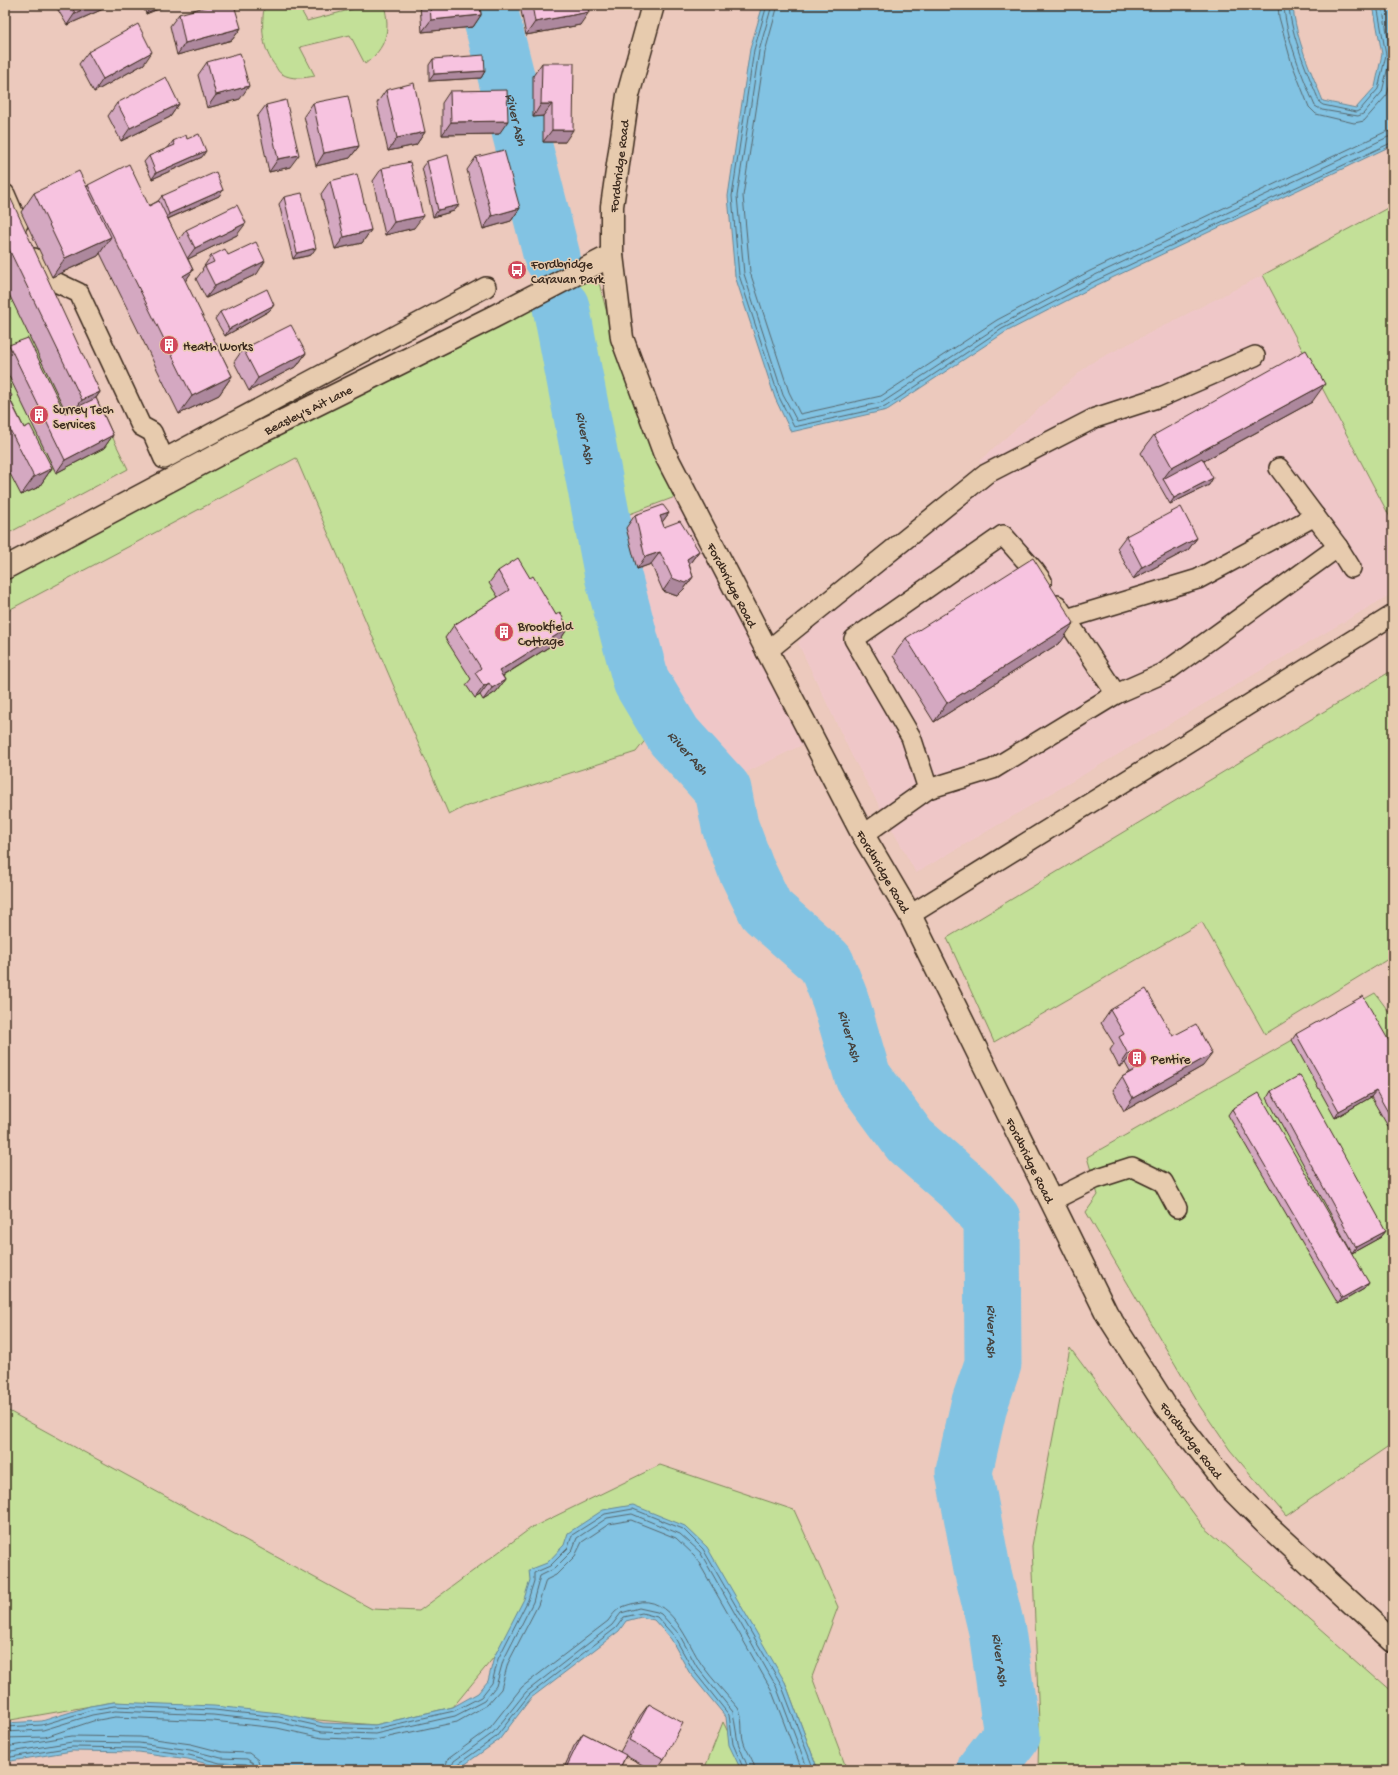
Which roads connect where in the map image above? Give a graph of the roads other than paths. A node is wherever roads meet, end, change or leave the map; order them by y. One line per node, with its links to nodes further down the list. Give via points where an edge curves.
1 (653, 5): 3 (street, Fordbridge Road, via 628,95 612,206)
2 (5, 194): 4 (lane, via 41,275 79,293 141,426 152,432 164,459)
3 (612, 255): 9 (street, Beasley's Ait Lane, via 255,435); 13 (street, Fordbridge Road, via 622,338 664,452)
4 (486, 288)
5 (1255, 356): 13 (lane, via 1163,396 1095,418 986,474)
6 (1279, 468): 7 (lane)
7 (1315, 516): 8 (lane); 12 (lane, via 1198,579)
8 (1338, 547): 10 (lane); 14 (lane, via 1164,674)
9 (5, 568)
10 (1351, 568)
11 (1393, 615): 17 (lane)
12 (1066, 619): 14 (lane); 15 (lane, via 1034,570 1003,535 854,638 911,737)
13 (766, 652): 16 (street, Fordbridge Road)
14 (1116, 694): 15 (lane, via 993,769)
15 (928, 789): 16 (lane)
16 (863, 835): 17 (street, Fordbridge Road)
17 (910, 915): 18 (street, Fordbridge Road)
18 (1051, 1201): 19 (lane, via 1094,1179 1132,1167 1162,1182); 20 (street, Fordbridge Road, via 1107,1314 1174,1418 1228,1486)
19 (1177, 1208)
20 (1393, 1641)

